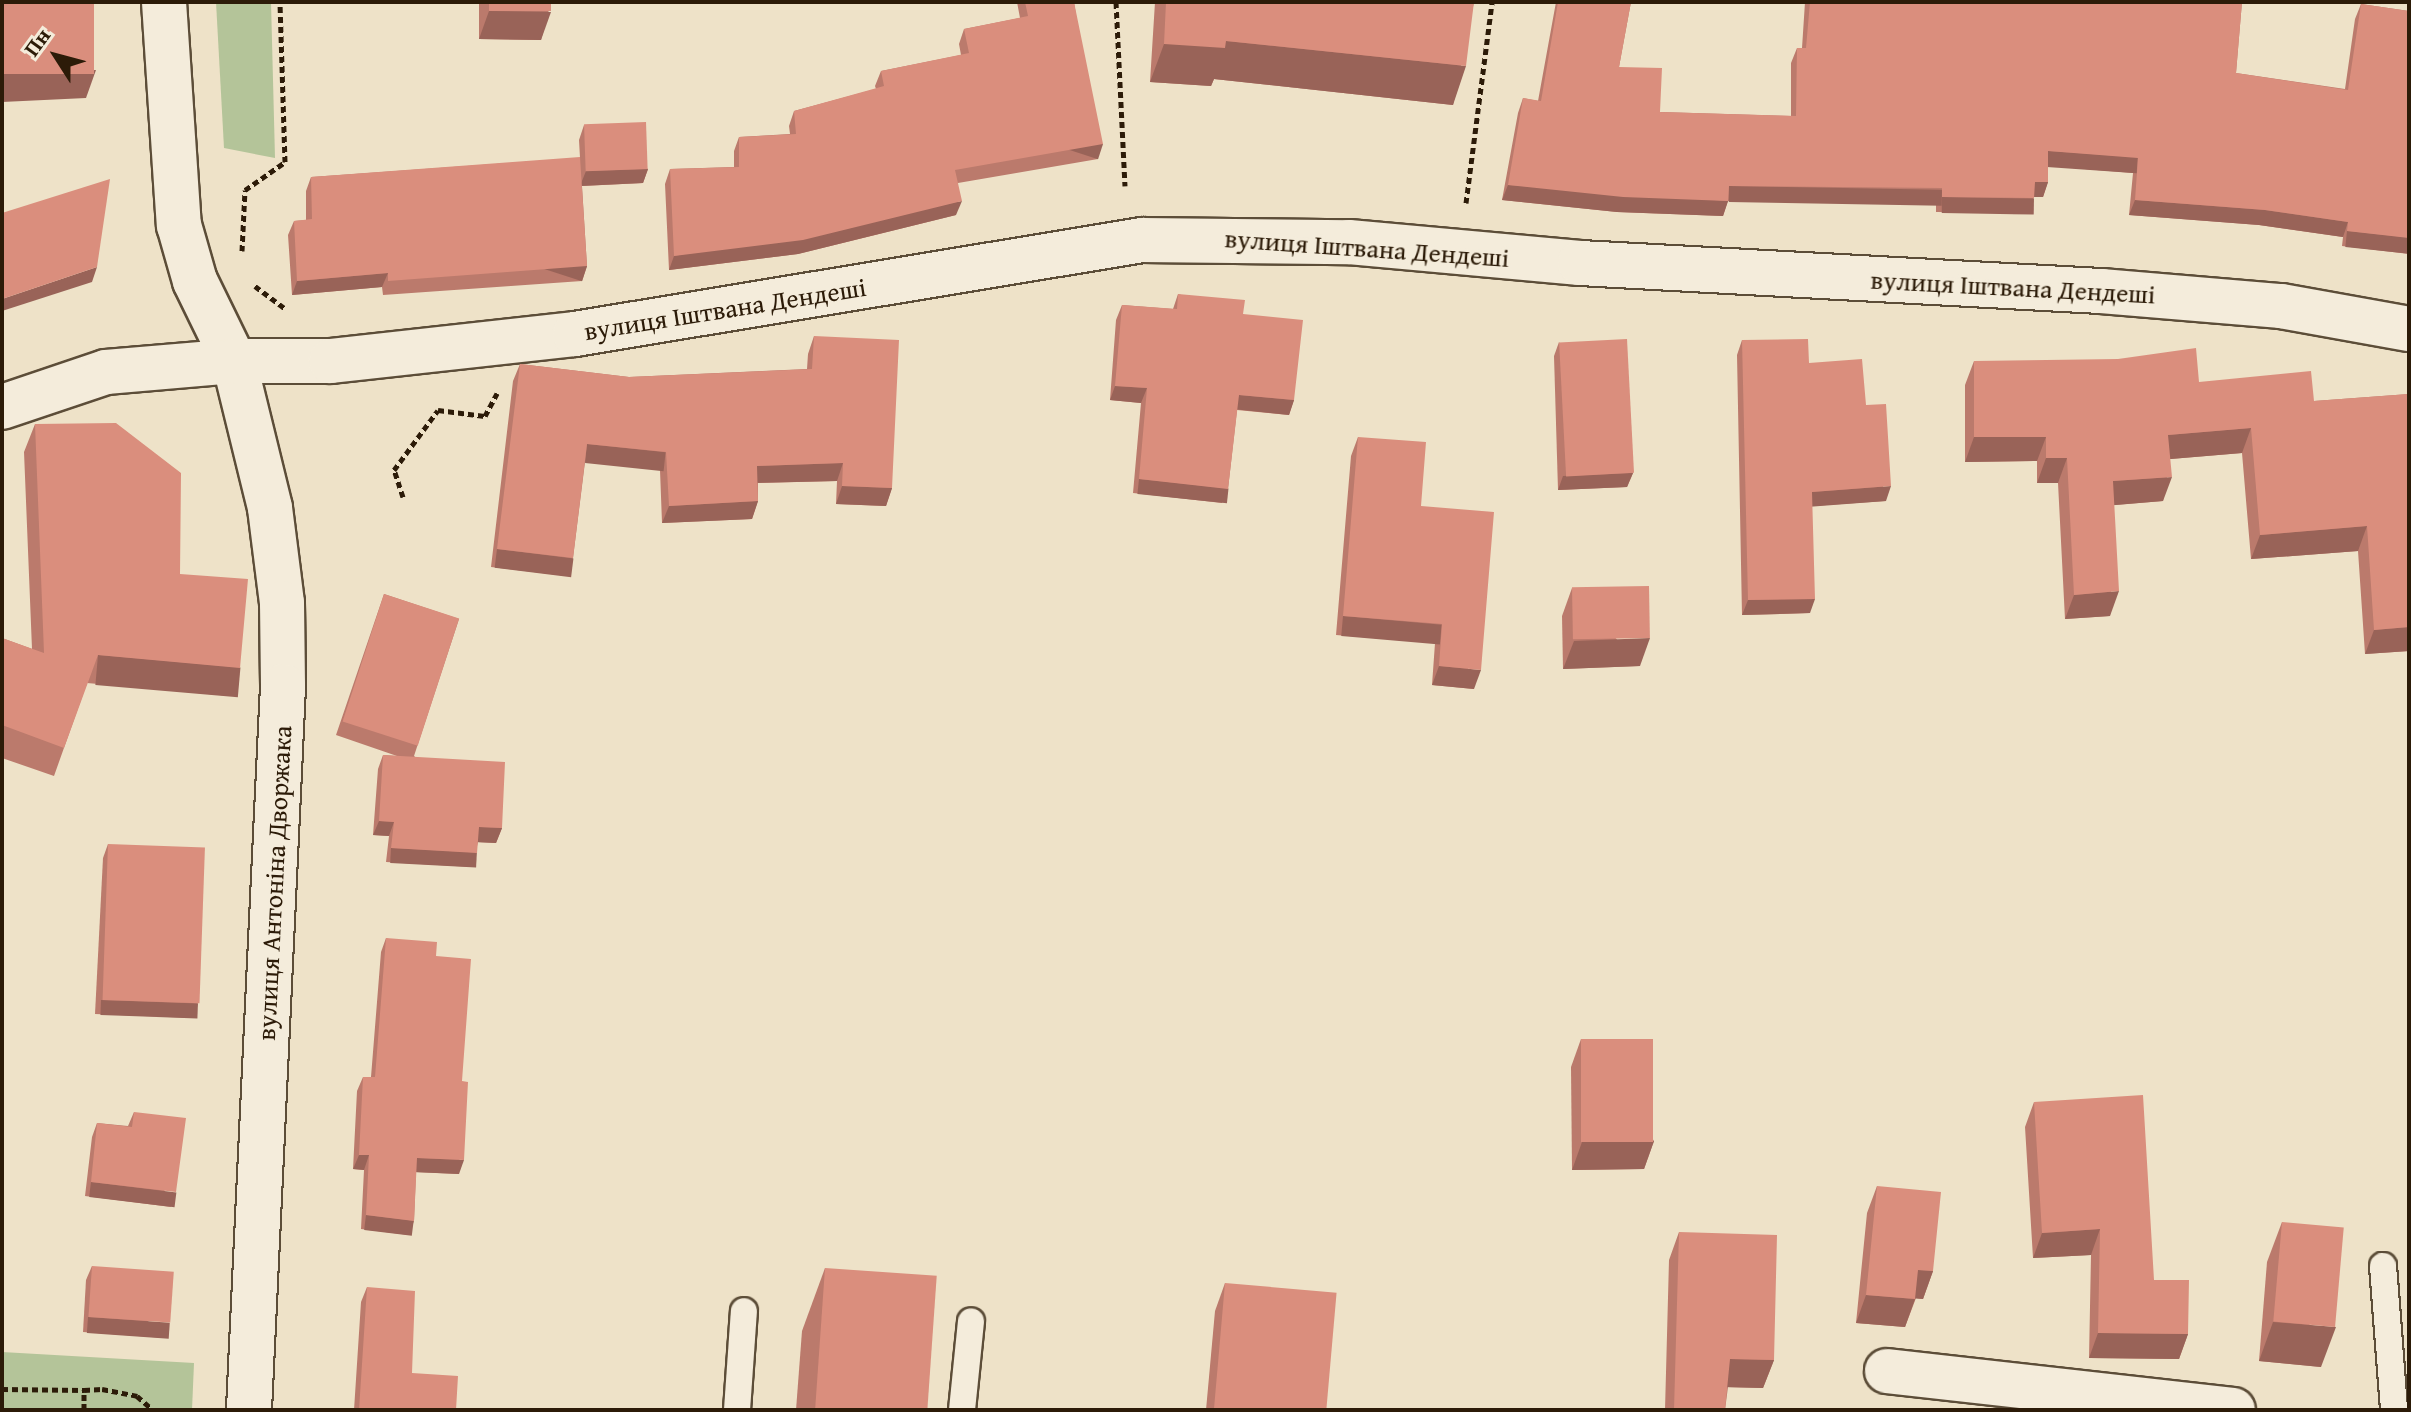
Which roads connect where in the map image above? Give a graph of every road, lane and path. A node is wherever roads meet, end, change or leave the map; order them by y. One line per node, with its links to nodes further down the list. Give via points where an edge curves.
1 (164, 2): 11 (street, вулиця Антоніна Дворжака, via 179,225 195,281)
2 (280, 2): 7 (path, via 285,162 245,190)
3 (1116, 2): 5 (path)
4 (1492, 2): 6 (path)
5 (1125, 186)
6 (1466, 210)
7 (242, 257)
8 (252, 283): 9 (path)
9 (286, 310)
10 (2409, 329): 11 (street, вулиця Іштвана Дендеші, via 2281,306 2130,293 1229,237 1142,240 1015,257 757,307 575,334 331,361)
11 (234, 361): 13 (street, вулиця Іштвана Дендеші, via 106,372); 23 (street, вулиця Антоніна Дворжака, via 270,508 282,603 283,686)
12 (503, 381): 14 (path, via 485,416 438,410 394,470)
13 (2, 407)
14 (403, 497)
15 (2383, 1266): 27 (lane)
16 (744, 1311): 24 (lane)
17 (971, 1321): 25 (lane)
18 (1887, 1371): 26 (street)
19 (2, 1389): 20 (path)
20 (84, 1390): 21 (path); 22 (path, via 137,1396)
21 (84, 1410)
22 (153, 1410)
23 (249, 1410)
24 (737, 1410)
25 (962, 1410)
26 (2233, 1410)
27 (2394, 1410)

